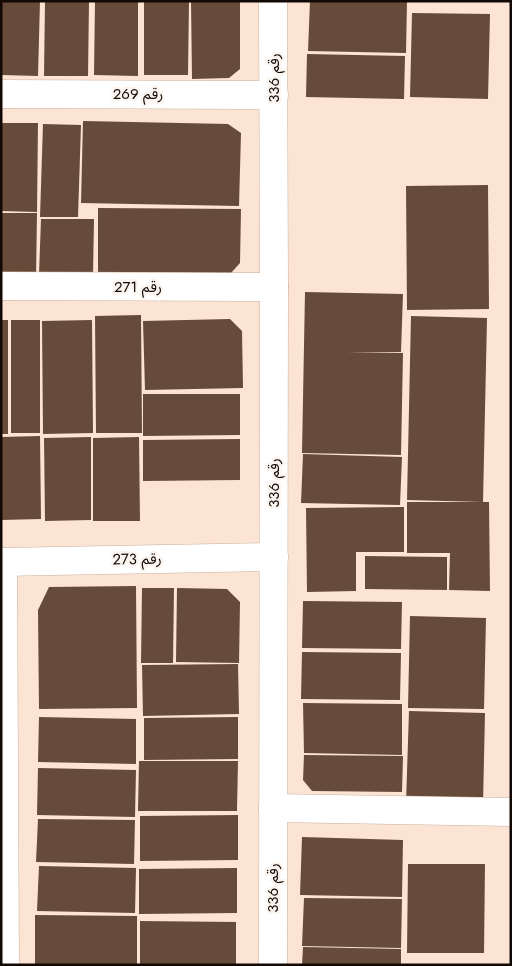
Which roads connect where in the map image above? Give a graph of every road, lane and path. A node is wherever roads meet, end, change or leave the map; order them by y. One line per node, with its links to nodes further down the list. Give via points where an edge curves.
1 (273, 1): 3 (street, رقم 336)
2 (1, 94): 3 (street, رقم 269)
3 (274, 95): 5 (street, رقم 336)
4 (1, 286): 5 (street, رقم 271)
5 (274, 287): 6 (street, رقم 336)
6 (274, 557): 7 (street, رقم 273); 8 (street, رقم 336)
7 (2, 562): 10 (street)
8 (273, 808): 9 (street); 11 (street, رقم 336)
9 (511, 812)
10 (4, 954)
11 (273, 965)

